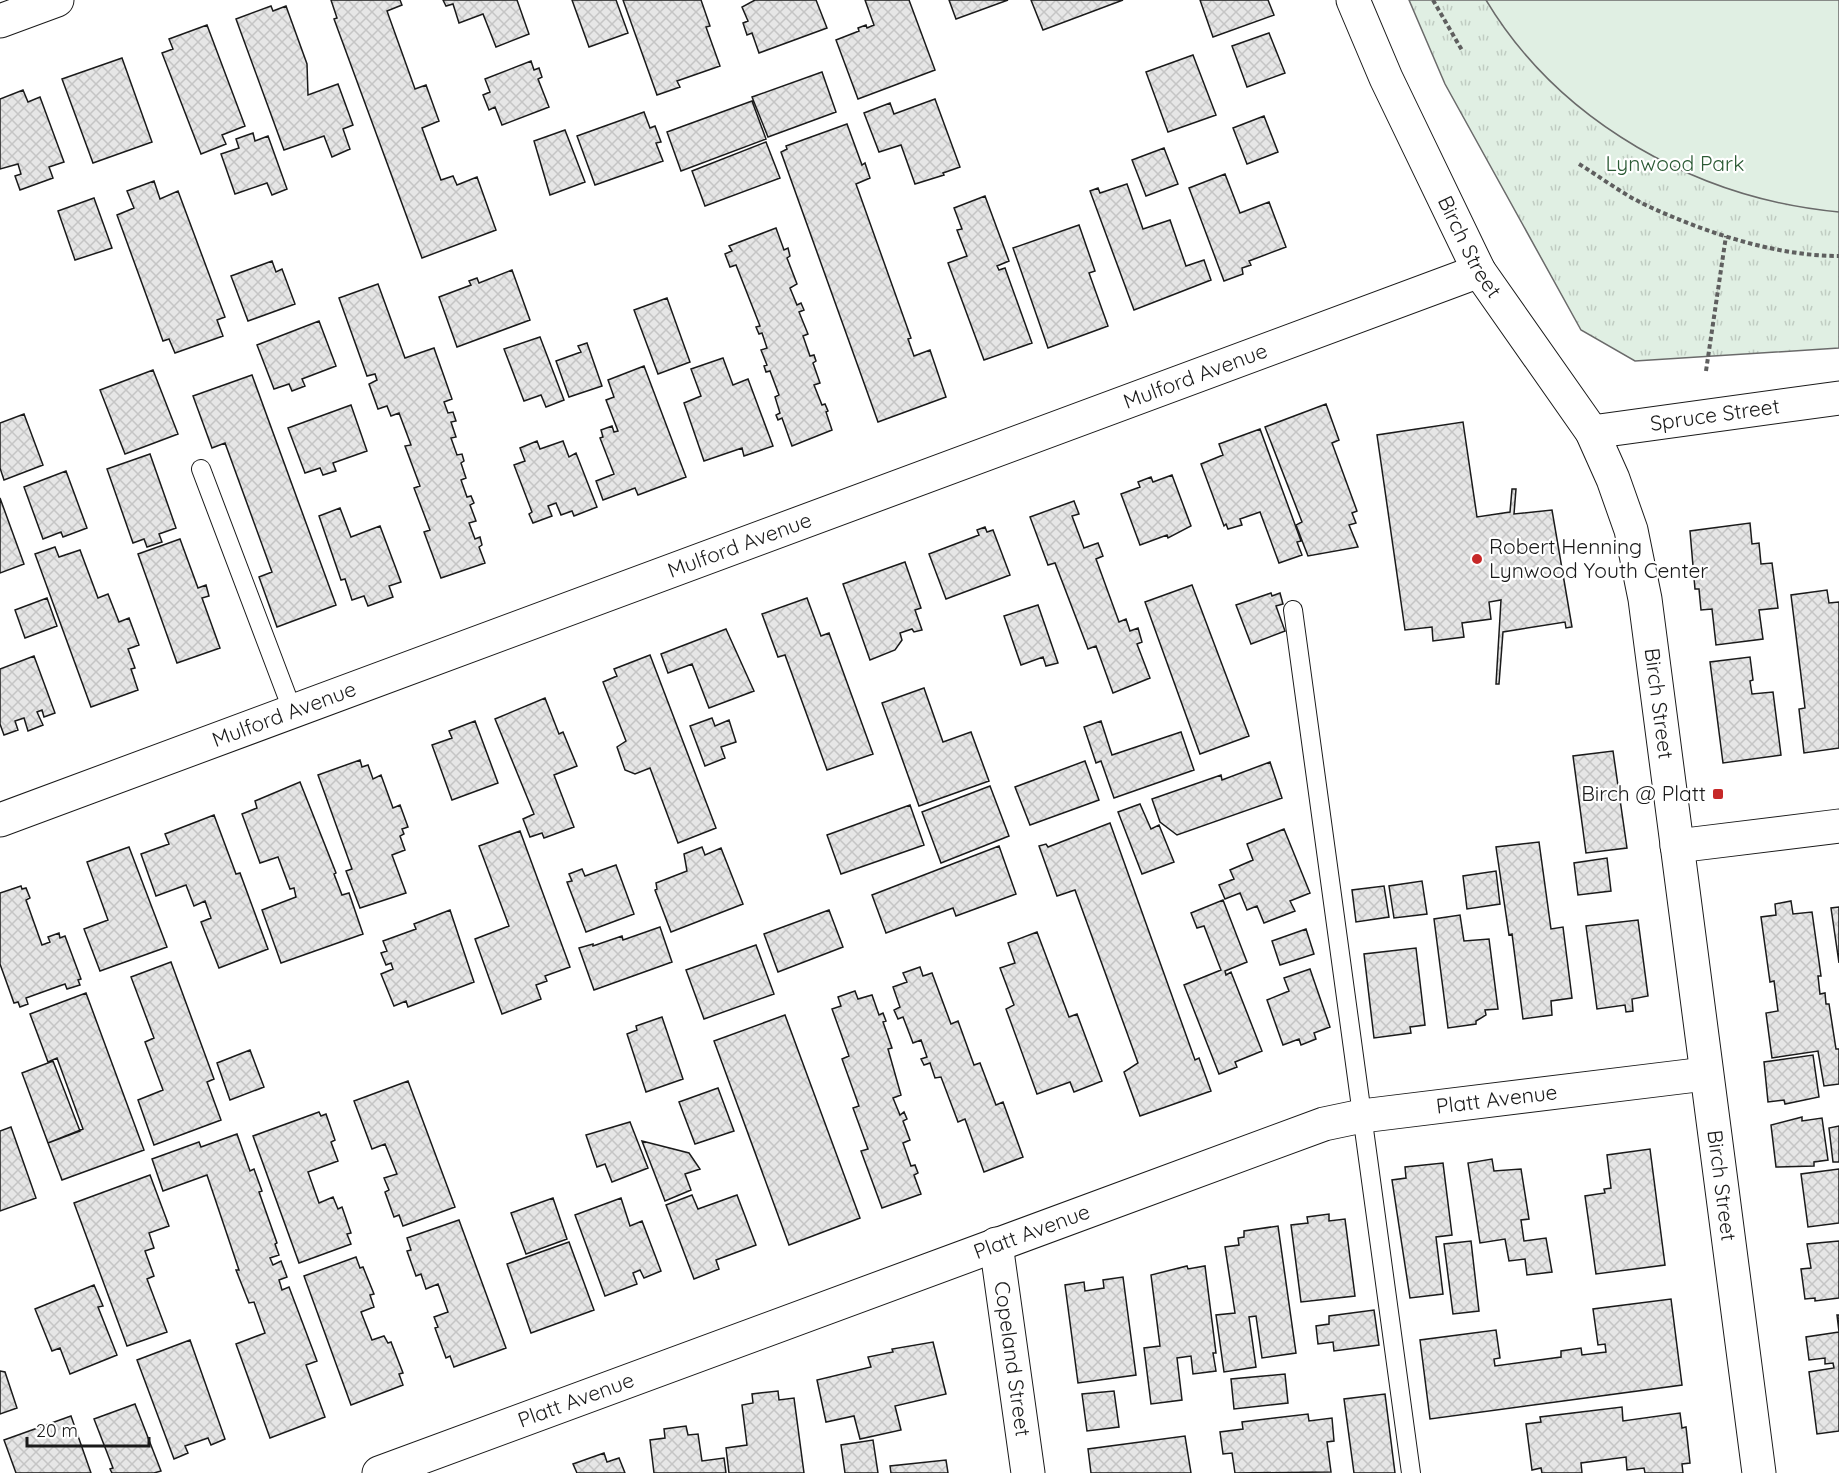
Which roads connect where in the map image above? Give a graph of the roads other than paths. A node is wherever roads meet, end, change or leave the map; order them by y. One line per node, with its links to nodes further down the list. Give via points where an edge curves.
1 (57, 0): 3 (street)
2 (1353, 0): 4 (street, Birch Street)
3 (0, 21)
4 (1479, 271): 6 (street, Birch Street); 9 (street, Mulford Avenue)
5 (1839, 398): 6 (street, Spruce Street)
6 (1592, 432): 12 (street, Birch Street, via 1631,530 1645,599)
7 (201, 469): 9 (lane)
8 (1293, 610): 14 (lane)
9 (293, 711): 10 (street, Mulford Avenue)
10 (0, 820)
11 (1839, 826): 12 (street)
12 (1677, 846): 13 (street, Birch Street)
13 (1705, 1074): 14 (street, Platt Avenue); 19 (street, Birch Street)
14 (1362, 1116): 15 (street, Platt Avenue, via 1280,1138); 18 (lane)
15 (996, 1244): 16 (street, Platt Avenue); 17 (street, Copeland Street)
16 (379, 1473)
17 (1028, 1473)
18 (1411, 1473)
19 (1759, 1473)

